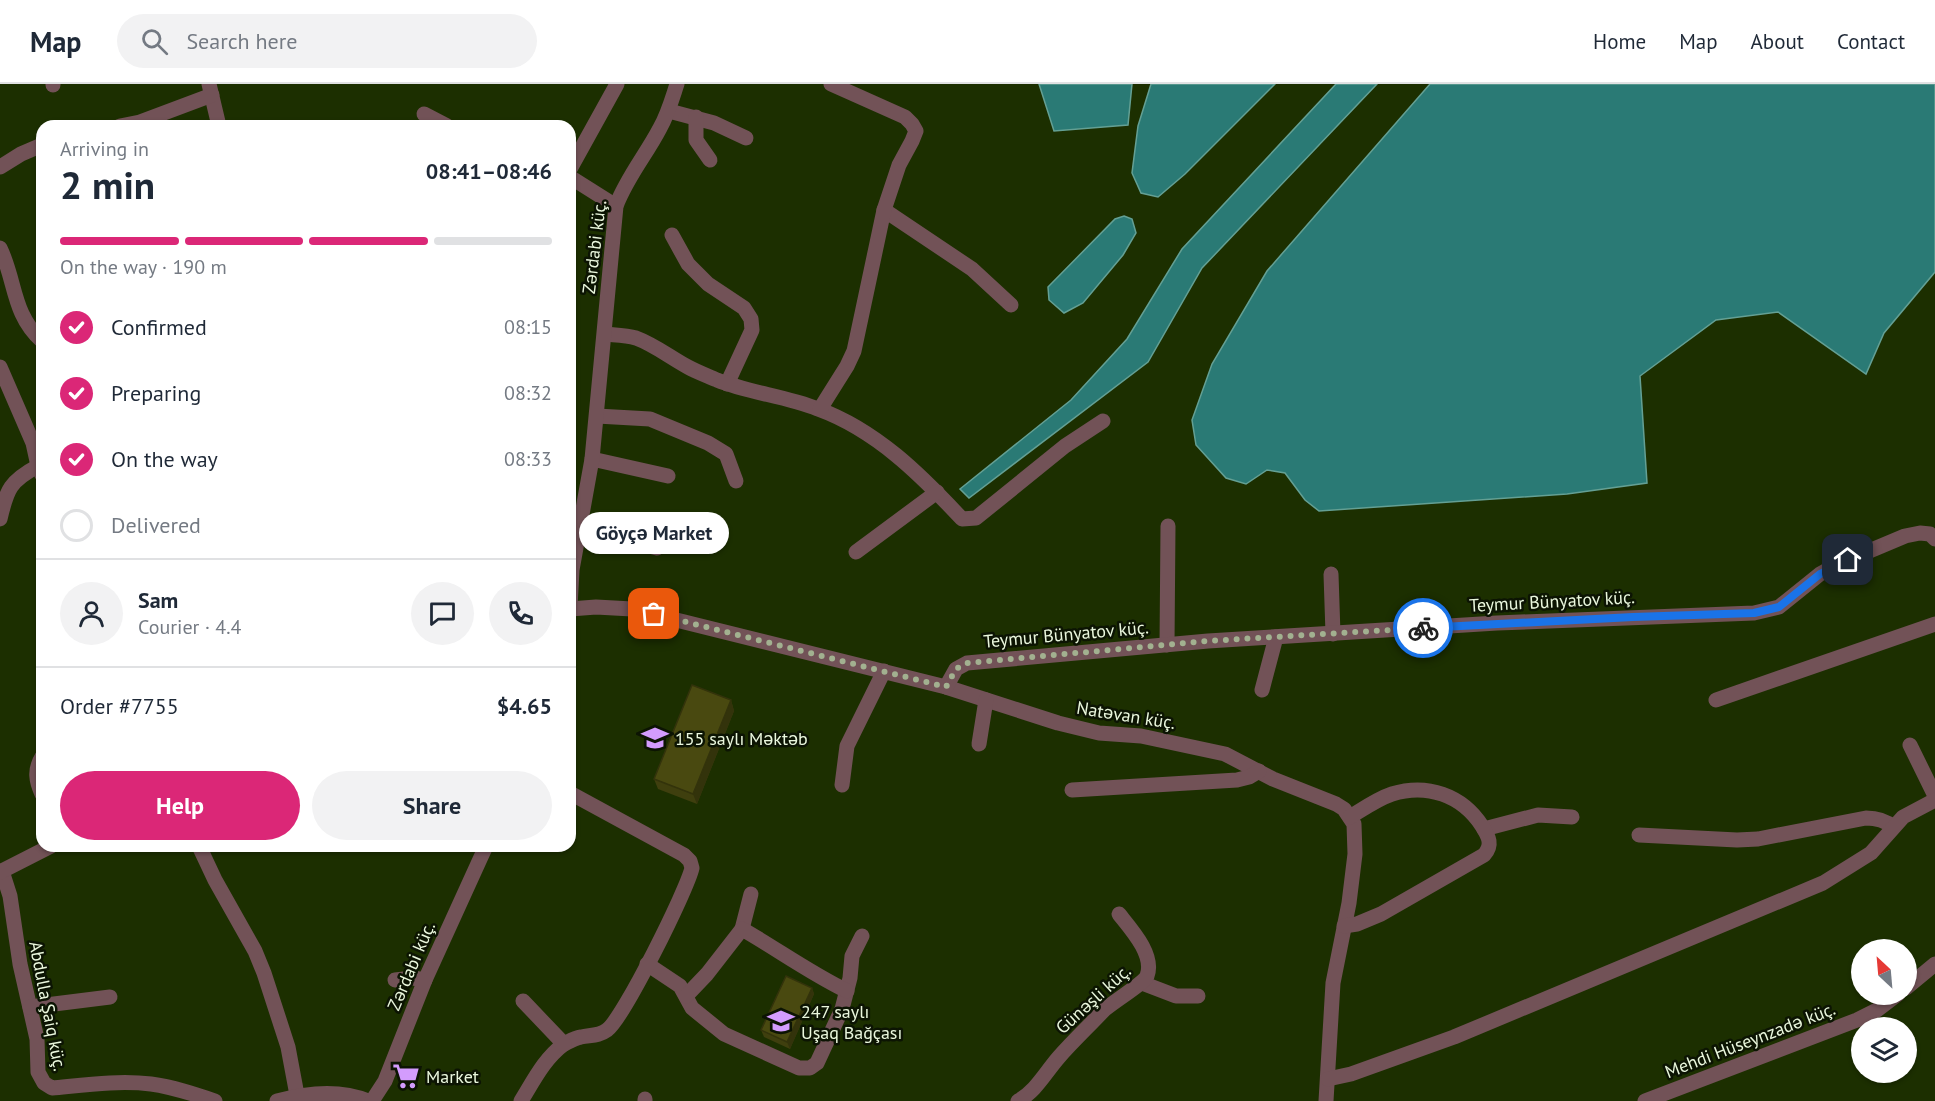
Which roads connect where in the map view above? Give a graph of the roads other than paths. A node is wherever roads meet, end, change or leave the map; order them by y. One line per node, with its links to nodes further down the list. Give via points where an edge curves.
1 (617, 84): 13 (street)
2 (677, 84): 5 (street, Zərdabi küç.)
3 (831, 84): 18 (street, via 905,117 916,131 898,165)
4 (211, 89): 8 (street); 9 (street)
5 (669, 111): 7 (street); 17 (street, Zərdabi küç., via 629,176)
6 (424, 114): 10 (street)
7 (696, 117): 11 (street); 14 (street, via 696,140)
8 (149, 120)
9 (218, 120)
10 (436, 120)
11 (746, 138)
12 (36, 148): 15 (street)
13 (576, 158)
14 (710, 160)
15 (0, 167)
16 (576, 181): 17 (street)
17 (616, 206): 22 (street, Zərdabi küç.)
18 (884, 210): 21 (street, via 972,269); 26 (street, via 854,351)
19 (672, 236): 25 (street, via 688,264 708,285 744,308 751,319 752,330)
20 (0, 248): 23 (street, via 9,266 20,312)
21 (1011, 305)
22 (605, 334): 25 (street, via 638,339); 27 (street, Zərdabi küç.)
23 (36, 336)
24 (0, 367): 29 (street)
25 (727, 384): 26 (street)
26 (820, 409): 34 (street, via 896,455)
27 (597, 416): 30 (street, Zərdabi küç.); 33 (street, via 650,419 708,442 726,454)
28 (1103, 421): 34 (street, via 1065,446 976,518 962,519)
29 (36, 454)
30 (592, 459): 32 (street); 36 (street, Zərdabi küç.)
31 (36, 472): 35 (street, via 21,475 12,484)
32 (668, 476)
33 (736, 481)
34 (937, 492): 41 (street)
35 (0, 519)
36 (576, 522)
37 (576, 526): 40 (street)
38 (1168, 526): 47 (street)
39 (1935, 538): 45 (street, Teymur Bünyatov küç., via 1920,533 1886,544 1820,574 1779,607 1754,613)
40 (657, 548)
41 (856, 552)
42 (1331, 574): 45 (street)
43 (576, 608): 48 (street, Natəvan küç., via 632,609)
44 (1935, 624): 52 (street)
45 (1333, 634): 46 (street, Teymur Bünyatov küç.)
46 (1276, 637): 47 (street, Teymur Bünyatov küç.); 50 (street)
47 (1167, 645): 49 (street, Teymur Bünyatov küç., via 967,663 956,669)
48 (884, 671): 49 (street, Natəvan küç.); 56 (street, via 847,746)
49 (946, 687): 51 (street, Natəvan küç.)
50 (1262, 690)
51 (986, 700): 53 (street); 55 (street, Natəvan küç., via 1099,734 1142,736 1225,754)
52 (1716, 700)
53 (979, 744)
54 (1910, 745): 59 (street)
55 (1258, 771): 57 (street, via 1238,780); 60 (street, Natəvan küç., via 1336,804)
56 (842, 785)
57 (1071, 790)
58 (576, 797): 74 (street, via 690,861 690,875)
59 (1935, 798): 62 (street)
60 (1350, 817): 63 (street, via 1391,795 1434,791 1468,808); 71 (street, via 1355,833 1355,863)
61 (1572, 817): 63 (street, via 1538,815)
62 (1893, 827): 64 (street, via 1878,818 1866,818 1758,839); 88 (street, via 1871,853 1823,883 1454,1037)
63 (1484, 829): 71 (street, via 1490,849 1484,855 1381,914)
64 (1639, 835)
65 (39, 852): 68 (street)
66 (202, 852): 90 (street, via 255,951 288,1047)
67 (483, 852): 78 (street, Zərdabi küç.)
68 (1, 872): 86 (street, Abdulla Şaiq küç., via 10,896)
69 (751, 894): 72 (street)
70 (1119, 914): 79 (street, Günəşli küç., via 1144,950 1148,974)
71 (1344, 926): 88 (street, via 1333,983)
72 (742, 928): 80 (street); 81 (street)
73 (862, 936): 80 (street, via 852,956)
74 (647, 964): 81 (street, via 680,986); 87 (street, via 609,1029)
75 (1935, 964): 76 (street)
76 (1917, 979)
77 (395, 980): 78 (street)
78 (425, 980): 93 (street, Zərdabi küç., via 385,1081)
79 (1142, 983): 82 (street, via 1176,996); 95 (street, Günəşli küç., via 1112,1003 1029,1093)
80 (847, 991): 81 (street, via 818,1063 810,1068 799,1068 724,1034 692,1008)
81 (686, 996)
82 (1198, 996)
83 (110, 998): 86 (street)
84 (523, 1001): 87 (street)
85 (1884, 1005): 97 (street, Mehdi Hüseynzadə küç., via 1857,1020)
86 (30, 1007): 89 (street, Abdulla Şaiq küç., via 37,1039 38,1072)
87 (564, 1044): 94 (street, via 541,1066)
88 (1328, 1079): 96 (street)
89 (52, 1094): 91 (street, Abdulla Şaiq küç., via 126,1082 176,1088)
90 (297, 1095): 92 (street); 93 (street, via 344,1094)
91 (215, 1101)
92 (277, 1101)
93 (370, 1101)
94 (521, 1101)
95 (1017, 1101)
96 (1326, 1101)
97 (1645, 1101)

